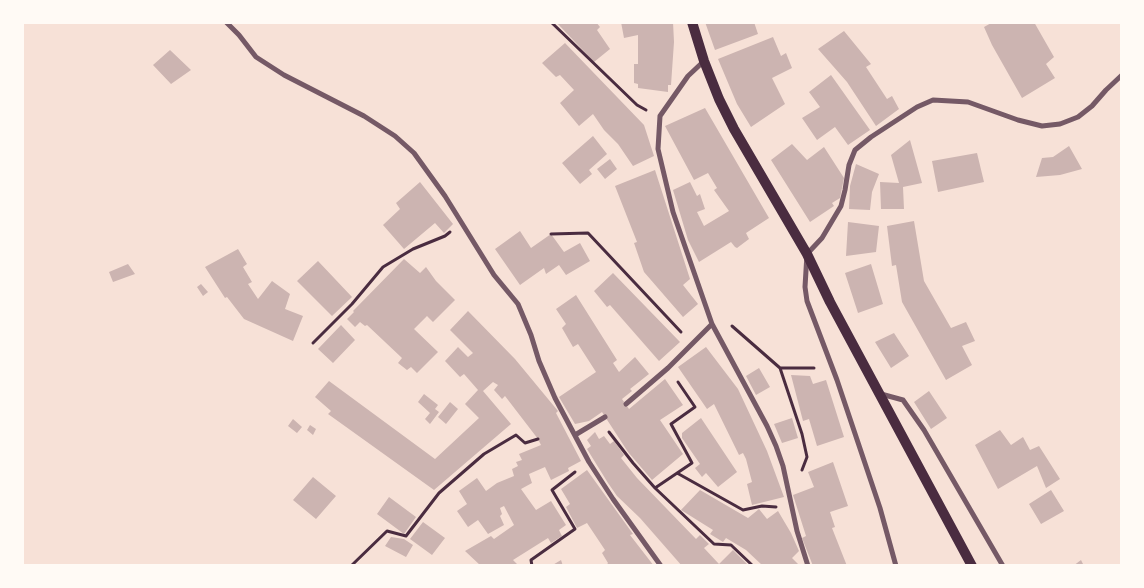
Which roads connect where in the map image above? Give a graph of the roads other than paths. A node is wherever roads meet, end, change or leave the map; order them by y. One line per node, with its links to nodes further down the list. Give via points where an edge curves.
1 (226, 22): 10 (street, via 256,57 364,116 414,153 494,274 518,304 555,398)
2 (692, 22): 3 (main road)
3 (704, 61): 5 (main road, via 734,129); 6 (street, via 688,76 660,116 658,149 673,212)
4 (1122, 76): 5 (street, via 1078,117 1060,124 1042,126 968,102 934,100 917,107 870,136 855,150 841,206 822,238)
5 (807, 254): 7 (main road); 13 (street, via 807,301 880,508)
6 (712, 324): 8 (street); 12 (street, via 776,446)
7 (878, 393): 14 (main road); 15 (street, via 903,400 924,430)
8 (626, 404)
9 (603, 419): 10 (street)
10 (575, 434): 11 (street, via 613,499)
11 (661, 566)
12 (808, 566)
13 (896, 566)
14 (972, 566)
15 (1003, 566)

